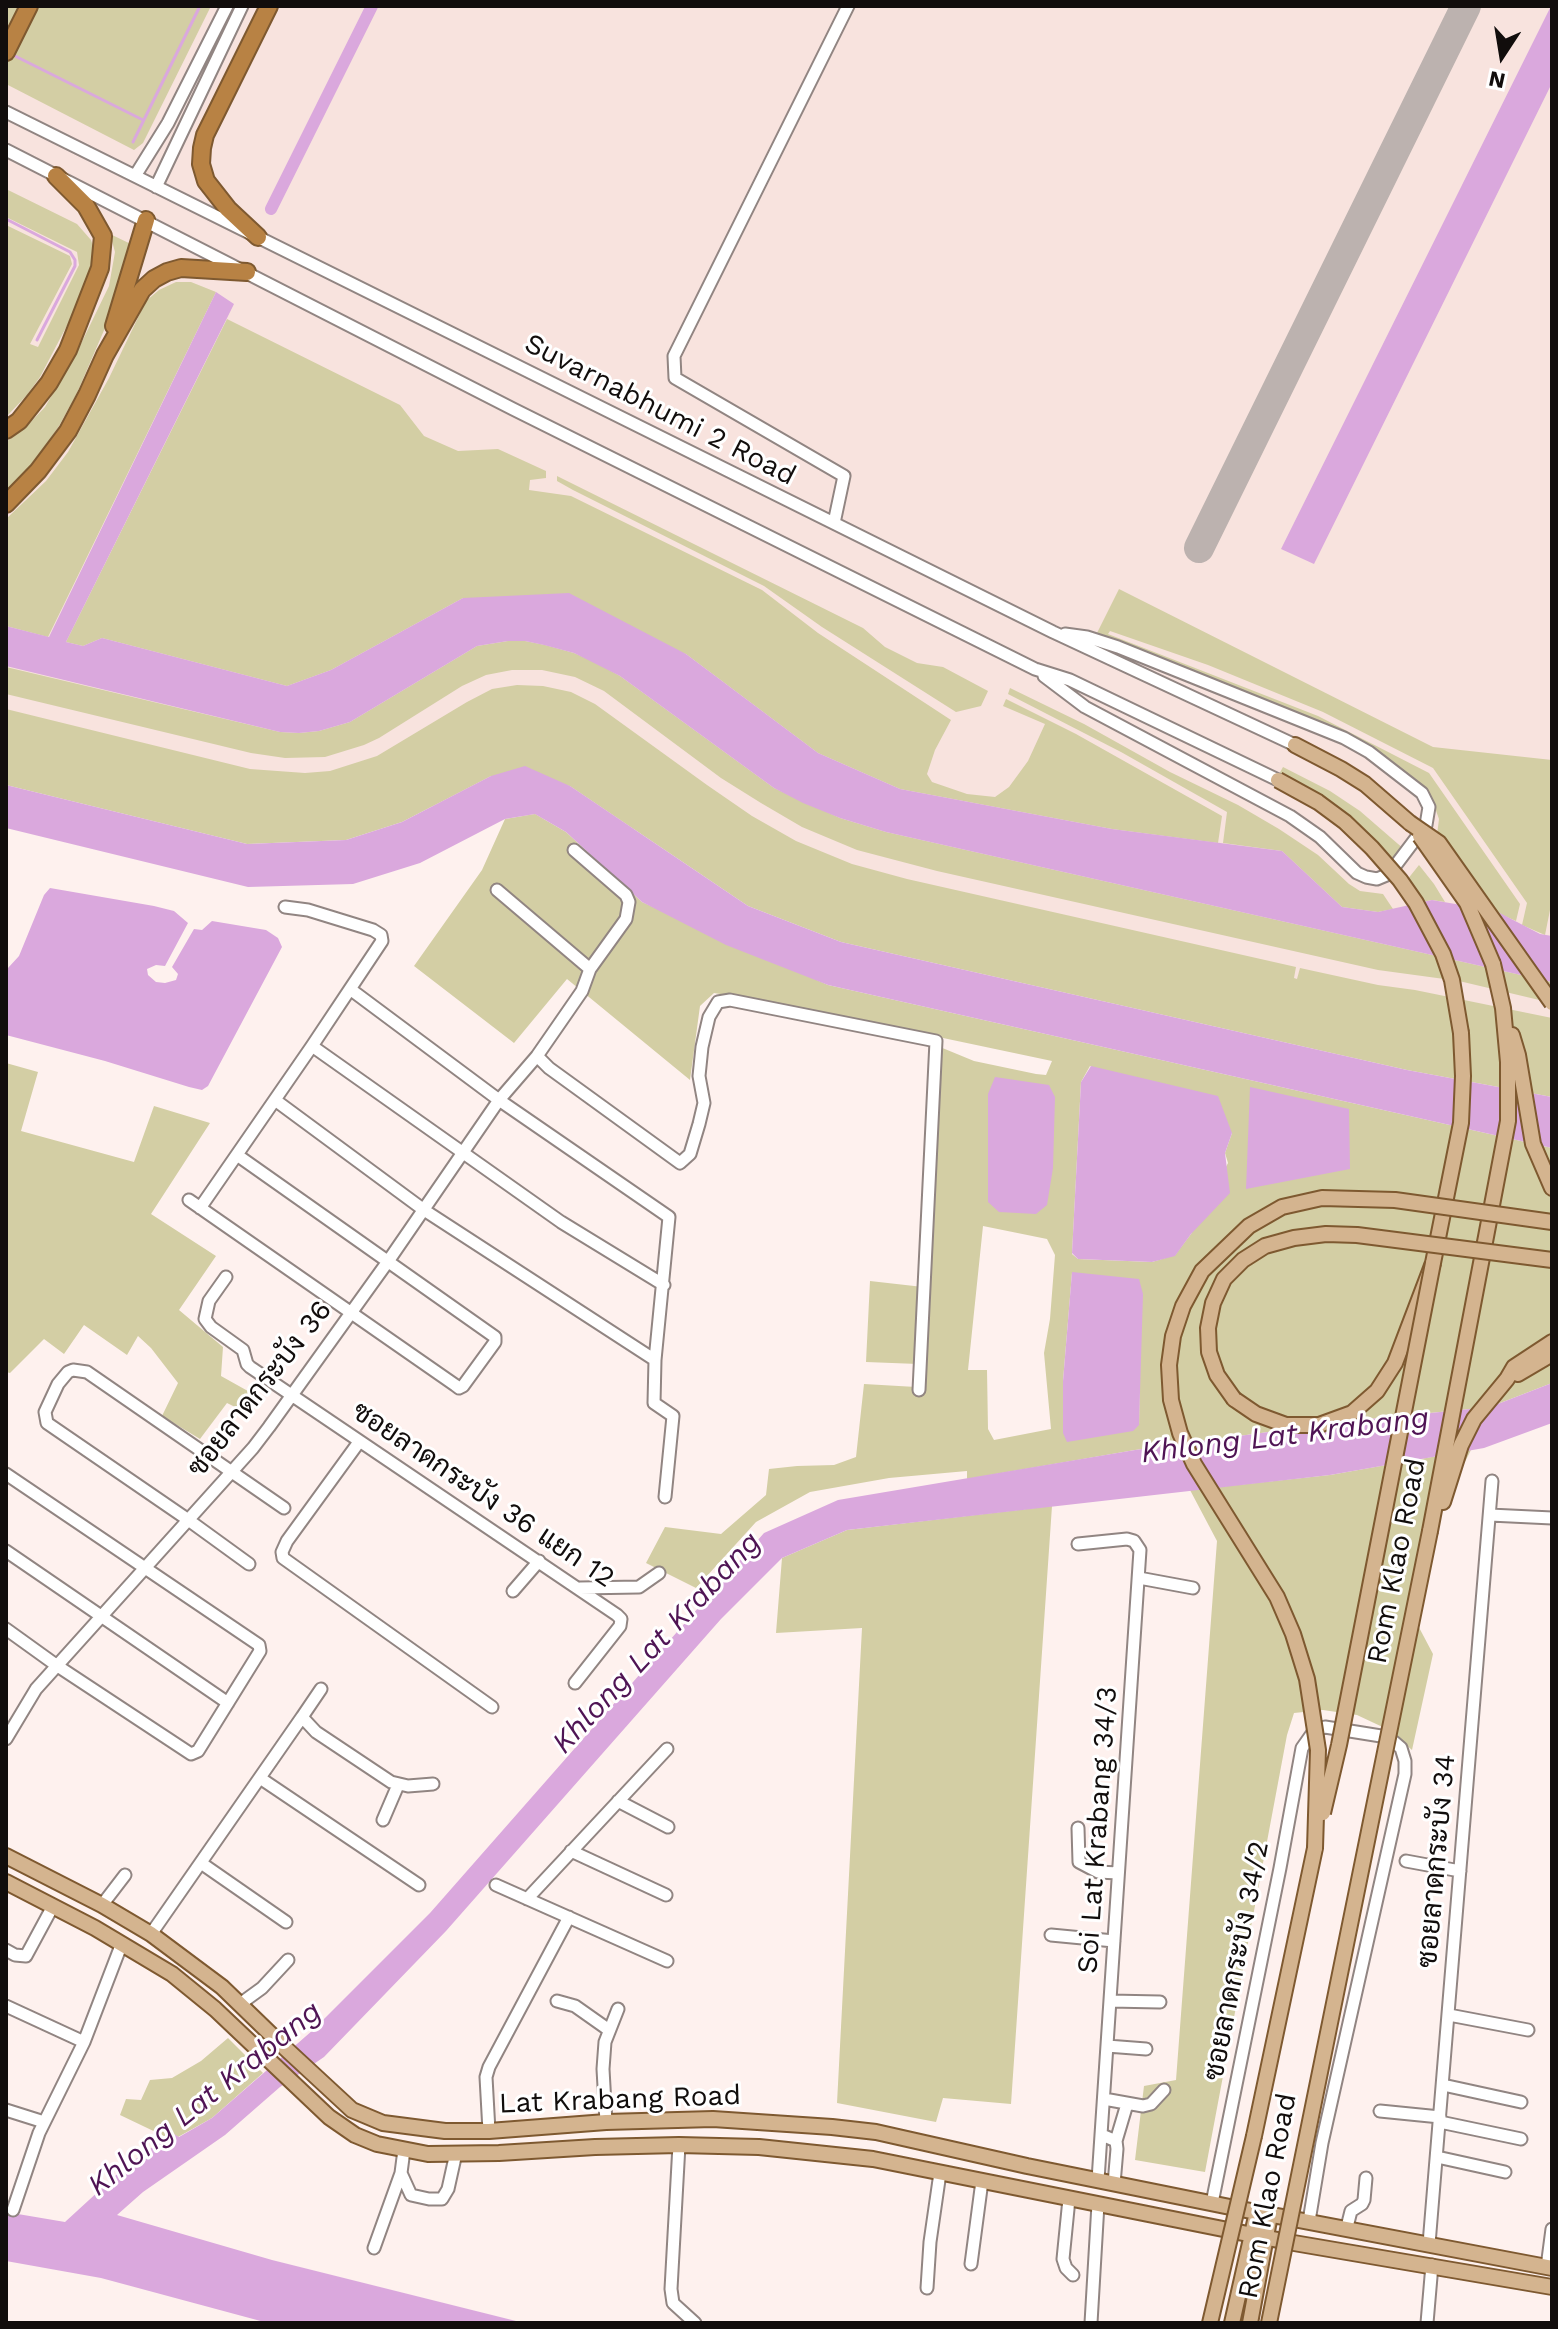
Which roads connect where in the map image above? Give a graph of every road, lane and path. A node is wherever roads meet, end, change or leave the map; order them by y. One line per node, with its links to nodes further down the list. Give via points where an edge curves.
1 (29, 6): 6 (highway)
2 (227, 6): 10 (street)
3 (242, 6): 11 (street)
4 (269, 6): 13 (highway, via 209,126 201,164 206,181)
5 (848, 6): 18 (street, via 674,356 675,378 844,476)
6 (6, 52)
7 (6, 112): 10 (street, Suvarnabhumi 2 Road)
8 (6, 150): 9 (street)
9 (56, 176): 12 (street); 16 (highway, via 86,206 103,236 100,268 49,383)
10 (135, 176): 11 (street, Suvarnabhumi 2 Road)
11 (156, 187): 13 (street, Suvarnabhumi 2 Road)
12 (146, 220): 14 (street); 15 (highway)
13 (258, 237): 18 (street, Suvarnabhumi 2 Road)
14 (247, 272): 15 (highway, via 181,268 154,279 142,290); 20 (street)
15 (105, 355): 17 (highway, via 68,431)
16 (6, 430)
17 (6, 504)
18 (834, 523): 19 (street, Suvarnabhumi 2 Road)
19 (1053, 632): 20 (street, via 1102,641 1344,738 1422,793 1429,807 1426,825 1389,874 1366,877 1290,816 1085,707); 21 (street, Suvarnabhumi 2 Road)
20 (1035, 669): 22 (street, via 1070,680)
21 (1295, 745): 23 (main road, Rom Klao Road, via 1365,784)
22 (1278, 780): 44 (main road, Rom Klao Road, bridge, via 1332,812 1379,855 1416,903 1452,980 1461,1033 1461,1123)
23 (1410, 823): 29 (main road, bridge, via 1439,843); 30 (main road, Rom Klao Road, bridge, via 1467,903 1493,964)
24 (574, 850): 27 (street, ซอยลาดกระบัง 36, via 629,902 626,919)
25 (497, 890): 27 (street)
26 (285, 907): 28 (street, via 381,935)
27 (590, 969): 32 (street, ซอยลาดกระบัง 36, via 582,991)
28 (350, 989): 31 (street); 34 (street)
29 (1552, 1003)
30 (1503, 1008): 37 (main road, via 1518,1055 1533,1144); 63 (main road, Rom Klao Road, bridge, via 1508,1121)
31 (312, 1046): 33 (street); 35 (street)
32 (537, 1056): 34 (street, ซอยลาดกระบัง 36); 52 (street, via 680,1163 690,1154 704,1103 699,1076 702,1047 718,1002 730,1000 936,1041)
33 (275, 1100): 36 (street); 40 (street)
34 (499, 1100): 35 (street, ซอยลาดกระบัง 36); 46 (street, via 669,1217)
35 (462, 1154): 40 (street, ซอยลาดกระบัง 36); 46 (street)
36 (237, 1155): 39 (street); 42 (street)
37 (1552, 1188)
38 (189, 1200): 39 (street)
39 (200, 1208): 47 (street)
40 (424, 1210): 42 (street, ซอยลาดกระบัง 36); 50 (street)
41 (1552, 1222): 91 (main road, bridge, via 1395,1200 1322,1198 1282,1207 1249,1226 1202,1271 1183,1306 1169,1365 1171,1400 1194,1464 1277,1597 1293,1634 1307,1679 1318,1750)
42 (389, 1260): 47 (street, ซอยลาดกระบัง 36); 47 (street, via 495,1342 459,1388)
43 (1552, 1260): 44 (main road, bridge, via 1357,1235 1326,1234 1265,1246 1224,1279 1213,1303 1209,1352 1217,1375 1234,1399 1286,1425 1319,1425 1352,1413 1377,1391 1395,1363)
44 (1433, 1263): 91 (main road, Rom Klao Road, bridge)
45 (226, 1277): 53 (street, ซอยลาดกระบัง 36 แยก 12, via 209,1301 207,1323 243,1350 250,1367)
46 (664, 1285): 50 (street)
47 (351, 1313): 53 (street, ซอยลาดกระบัง 36)
48 (1552, 1342): 51 (main road, via 1514,1367)
49 (1552, 1354): 51 (main road)
50 (655, 1360): 58 (street, via 654,1403 673,1416)
51 (1507, 1379): 63 (main road, via 1474,1419)
52 (919, 1390)
53 (291, 1394): 54 (street, ซอยลาดกระบัง 36 แยก 12); 55 (street, ซอยลาดกระบัง 36)
54 (359, 1442): 66 (street, ซอยลาดกระบัง 36 แยก 12); 80 (street, via 287,1541 283,1558)
55 (230, 1471): 59 (street); 62 (street, ซอยลาดกระบัง 36); 62 (street, via 87,1372 68,1372 45,1412 47,1423)
56 (6, 1474): 68 (street)
57 (1492, 1481): 60 (street, ซอยลาดกระบัง 34)
58 (665, 1497)
59 (284, 1508)
60 (1490, 1515): 61 (street); 96 (street, ซอยลาดกระบัง 34)
61 (1552, 1518)
62 (187, 1519): 67 (street); 68 (street, ซอยลาดกระบัง 36)
63 (1430, 1531): 177 (main road, Rom Klao Road, bridge)
64 (1078, 1544): 70 (street, Soi Lat Krabang 34/3, via 1134,1541 1140,1550)
65 (6, 1551): 74 (street)
66 (539, 1561): 71 (street, ซอยลาดกระบัง 36 แยก 12); 73 (street)
67 (249, 1564)
68 (144, 1568): 74 (street, ซอยลาดกระบัง 36); 79 (street, via 259,1645 258,1656)
69 (659, 1573): 71 (street, via 639,1587)
70 (1139, 1578): 72 (street); 97 (street, Soi Lat Krabang 34/3)
71 (578, 1588): 77 (street, ซอยลาดกระบัง 36 แยก 12, via 621,1619)
72 (1193, 1588)
73 (513, 1591)
74 (101, 1616): 76 (street, ซอยลาดกระบัง 36); 79 (street)
75 (6, 1629): 76 (street)
76 (56, 1665): 79 (street, via 191,1754); 82 (street, ซอยลาดกระบัง 36)
77 (575, 1683)
78 (321, 1689): 81 (street)
79 (228, 1703)
80 (492, 1707)
81 (302, 1717): 84 (street); 86 (street, via 316,1732)
82 (6, 1739)
83 (667, 1749): 87 (street)
84 (260, 1778): 95 (street); 100 (street)
85 (433, 1784): 86 (street)
86 (398, 1785): 88 (street)
87 (618, 1801): 89 (street); 92 (street)
88 (383, 1820)
89 (668, 1827)
90 (1078, 1828): 97 (street, via 1079,1862 1098,1872)
91 (1315, 1848): 174 (main road, Rom Klao Road, bridge)
92 (571, 1851): 102 (street); 103 (street)
93 (6, 1856): 104 (main road, Lat Krabang Road)
94 (1406, 1861): 96 (street)
95 (201, 1863): 107 (street); 108 (street)
96 (1460, 1871): 121 (street, ซอยลาดกระบัง 34)
97 (1118, 1873): 110 (street, Soi Lat Krabang 34/3)
98 (125, 1875): 104 (street)
99 (6, 1882): 105 (main road, Lat Krabang Road)
100 (419, 1885)
101 (496, 1885): 103 (street)
102 (666, 1895)
103 (527, 1899): 106 (street)
104 (102, 1905): 108 (main road, Lat Krabang Road)
105 (53, 1906): 111 (main road, Lat Krabang Road); 112 (street, via 26,1956)
106 (569, 1917): 114 (street); 137 (street, via 489,2067)
107 (286, 1922)
108 (151, 1934): 119 (main road, Lat Krabang Road)
109 (1051, 1935): 110 (street)
110 (1114, 1941): 116 (street, Soi Lat Krabang 34/3)
111 (122, 1943): 124 (street); 143 (main road, Lat Krabang Road, via 215,2009 329,2117 355,2135)
112 (6, 1950)
113 (288, 1960): 119 (street)
114 (667, 1961)
115 (557, 2001): 122 (street, via 575,2006)
116 (1110, 2001): 117 (street); 125 (street, Soi Lat Krabang 34/3)
117 (1160, 2002)
118 (6, 2006): 124 (street)
119 (244, 2008): 137 (main road, Lat Krabang Road, via 352,2110 383,2123)
120 (618, 2009): 122 (street)
121 (1449, 2015): 123 (street); 127 (street, ซอยลาดกระบัง 34)
122 (609, 2030): 136 (street, via 603,2069)
123 (1528, 2030)
124 (84, 2042): 135 (street)
125 (1107, 2046): 126 (street); 129 (street, Soi Lat Krabang 34/3)
126 (1146, 2049)
127 (1443, 2085): 130 (street); 134 (street, ซอยลาดกระบัง 34)
128 (1164, 2090): 131 (street, via 1151,2104)
129 (1104, 2099): 131 (street); 139 (street, Soi Lat Krabang 34/3)
130 (1521, 2102)
131 (1127, 2104): 141 (street)
132 (6, 2110): 135 (street)
133 (1380, 2111): 134 (street)
134 (1440, 2120): 140 (street); 145 (street, ซอยลาดกระบัง 34)
135 (44, 2122): 157 (street)
136 (606, 2122): 137 (main road, Lat Krabang Road); 138 (main road, Lat Krabang Road, via 713,2119)
137 (489, 2131)
138 (876, 2132): 146 (main road); 151 (main road, Lat Krabang Road)
139 (1102, 2135): 141 (street); 151 (street, Soi Lat Krabang 34/3)
140 (1521, 2139)
141 (1116, 2141): 153 (street)
142 (679, 2145): 144 (main road, Lat Krabang Road); 146 (main road, Lat Krabang Road); 172 (street, via 671,2289 673,2303)
143 (404, 2150): 144 (main road, Lat Krabang Road); 148 (street)
144 (456, 2153): 148 (street, via 442,2199 411,2195)
145 (1437, 2157): 147 (street); 164 (street, ซอยลาดกระบัง 34)
146 (873, 2159): 149 (main road, Lat Krabang Road)
147 (1505, 2172)
148 (401, 2173): 165 (street)
149 (940, 2173): 152 (main road, Lat Krabang Road); 171 (street)
150 (1366, 2178): 160 (street, via 1364,2200 1351,2211)
151 (1098, 2180): 153 (main road, Lat Krabang Road)
152 (982, 2181): 154 (main road, Lat Krabang Road); 166 (street)
153 (1114, 2184): 155 (main road, Lat Krabang Road)
154 (1069, 2199): 156 (main road, Lat Krabang Road); 169 (street, via 1063,2259)
155 (1212, 2203): 158 (main road, Lat Krabang Road); 159 (street, ซอยลาดกระบัง 34/2, via 1302,1748 1314,1731 1325,1727 1381,1736 1401,1748 1405,1774)
156 (1098, 2204): 162 (main road, Lat Krabang Road); 173 (street)
157 (13, 2210)
158 (1264, 2213): 159 (main road, Lat Krabang Road); 162 (main road, Rom Klao Road); 163 (main road, Rom Klao Road)
159 (1309, 2221): 160 (main road, Lat Krabang Road)
160 (1347, 2227): 164 (main road, Lat Krabang Road)
161 (1552, 2229): 168 (street)
162 (1252, 2234): 163 (main road, Lat Krabang Road); 175 (main road, Rom Klao Road)
163 (1267, 2238): 167 (main road, Lat Krabang Road); 176 (main road, Rom Klao Road)
164 (1429, 2244): 168 (main road, Lat Krabang Road)
165 (374, 2248)
166 (971, 2264)
167 (1432, 2265): 170 (main road, Lat Krabang Road); 178 (street)
168 (1550, 2267)
169 (1073, 2275)
170 (1552, 2287)
171 (927, 2288)
172 (695, 2323)
173 (1091, 2323)
174 (1210, 2323)
175 (1232, 2323)
176 (1250, 2323)
177 (1269, 2323)
178 (1427, 2323)

